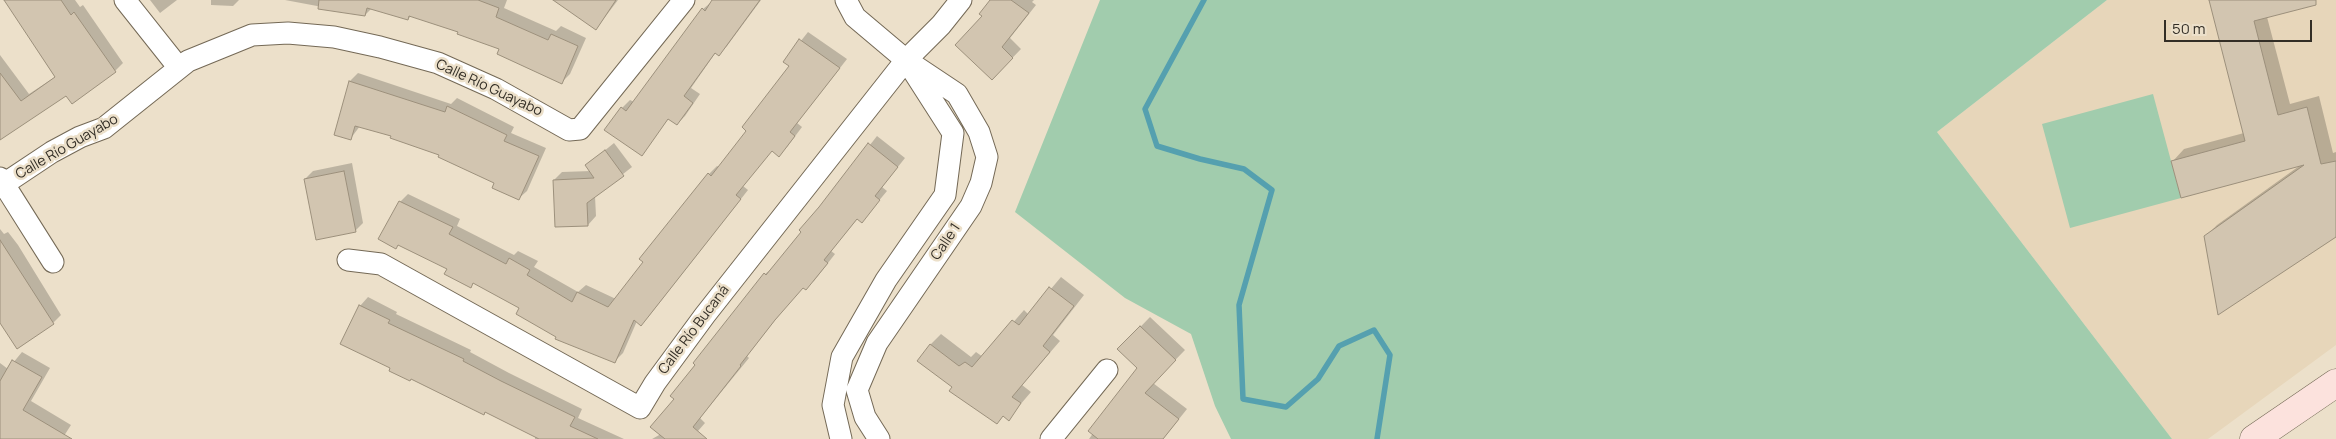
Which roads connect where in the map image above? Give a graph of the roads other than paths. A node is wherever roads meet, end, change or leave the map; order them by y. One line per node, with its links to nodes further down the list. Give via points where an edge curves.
1 (126, 0): 6 (street)
2 (684, 0): 6 (street, Calle Río Guayabo, via 580,129 569,130 496,89 438,63 334,37 288,33 252,35 216,48)
3 (846, 0): 5 (street, Calle 1, via 855,17)
4 (961, 0): 5 (street, Calle Río Bucaná)
5 (906, 60): 8 (street, Calle Río Bucaná, via 704,315 640,408 381,264); 12 (street, Calle 1, via 952,133 945,195 886,280 842,357 833,405); 13 (street, Calle 1, via 956,94 979,132 987,157 972,206 877,343 857,390 865,418)
6 (179, 68): 7 (street, Calle Río Guayabo, via 104,128 80,137)
7 (2, 181): 9 (street)
8 (348, 260)
9 (54, 262)
10 (1106, 370): 14 (street)
11 (2336, 383): 15 (street)
12 (841, 439)
13 (879, 439)
14 (1051, 439)
15 (2254, 439)

